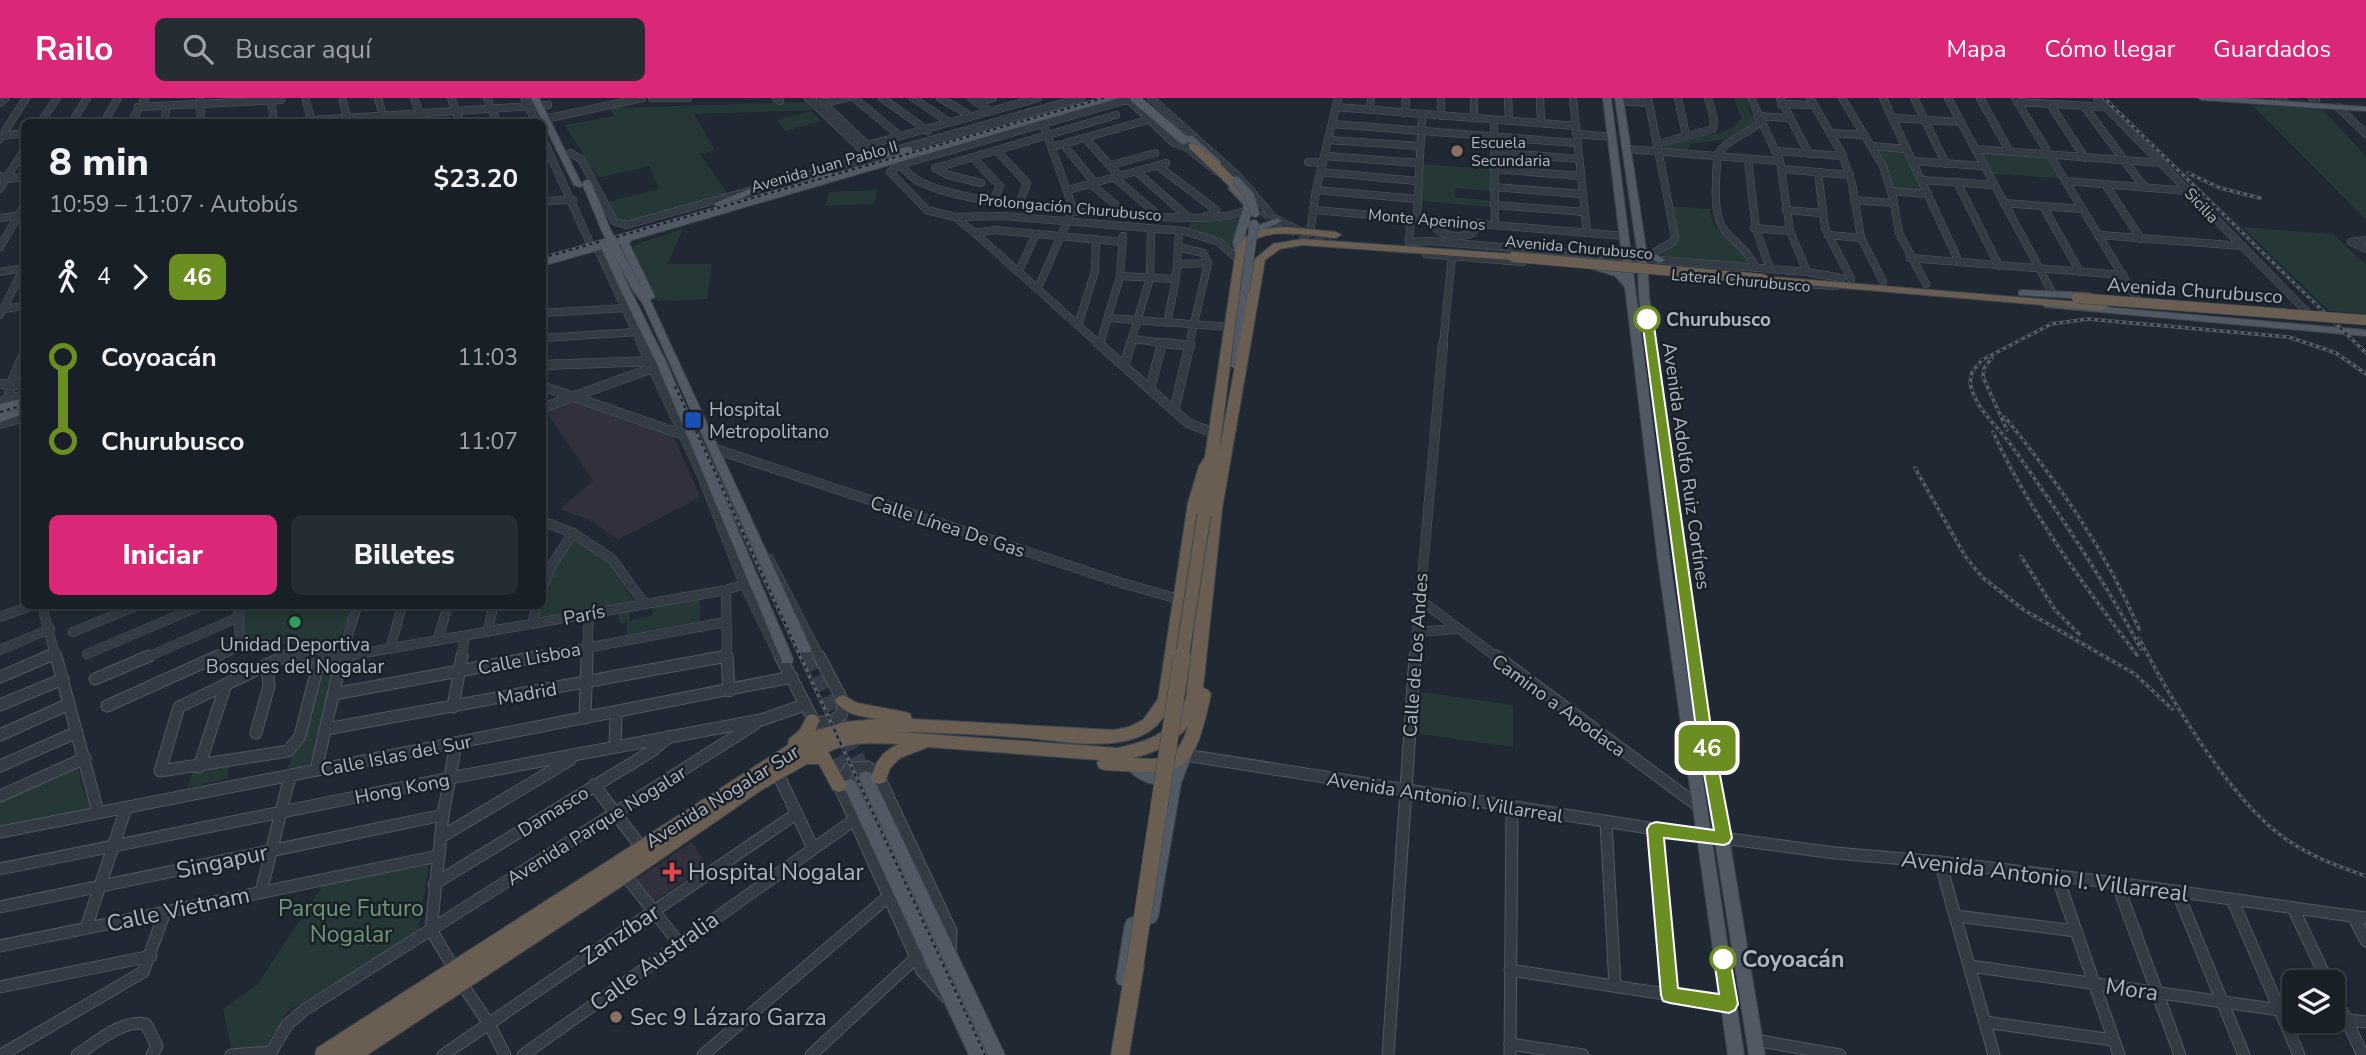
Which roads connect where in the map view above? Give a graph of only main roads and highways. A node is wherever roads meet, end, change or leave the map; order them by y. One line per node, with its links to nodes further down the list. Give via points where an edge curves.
1 (1093, 98): 14 (main road, Avenida Juan Pablo II)
2 (1115, 98): 30 (main road, Avenida Juan Pablo II)
3 (1142, 98): 13 (main road, bridge)
4 (1607, 98): 43 (main road, Avenida Adolfo Ruiz Cortínes)
5 (2203, 98): 9 (main road)
6 (2263, 98): 9 (main road)
7 (1131, 99): 13 (main road, bridge)
8 (1619, 100): 37 (main road, Avenida Adolfo Ruiz Cortínes)
9 (2283, 100): 10 (main road); 11 (main road)
10 (2314, 100): 11 (main road)
11 (2366, 107)
12 (545, 109): 15 (main road)
13 (1190, 143): 17 (main road); 18 (main road); 26 (highway); 51 (main road, bridge, via 1236,181 1255,209)
14 (909, 150): 16 (main road); 20 (main road, Avenida Juan Pablo II)
15 (566, 152): 19 (main road); 22 (main road)
16 (879, 154)
17 (1222, 161)
18 (1216, 171): 26 (main road)
19 (572, 172): 22 (main road); 24 (main road)
20 (828, 173): 21 (main road); 25 (main road, Avenida Juan Pablo II)
21 (781, 182)
22 (582, 184): 44 (main road, bridge)
23 (754, 190): 25 (main road)
24 (571, 196)
25 (718, 204): 32 (main road, Avenida Juan Pablo II)
26 (1250, 206): 27 (main road)
27 (1243, 220): 28 (main road, via 1257,228); 36 (main road, via 1237,246)
28 (1279, 226): 31 (highway, via 1289,236); 35 (highway, Avenida Churubusco, via 1307,233); 36 (highway, Avenida Churubusco, via 1244,244)
29 (1331, 240): 34 (highway)
30 (626, 243): 32 (main road, Avenida Juan Pablo II); 46 (main road, via 649,296)
31 (1285, 243): 34 (highway, Avenida Churubusco); 51 (highway, via 1260,259 1243,365)
32 (596, 247): 33 (main road, Avenida Juan Pablo II); 39 (main road, Avenida Juan Pablo II)
33 (546, 254)
34 (1448, 254): 35 (highway, Avenida Churubusco)
35 (1513, 255): 42 (highway, Avenida Churubusco, bridge)
36 (1240, 257): 57 (highway)
37 (1644, 259): 38 (main road); 55 (main road, Avenida Adolfo Ruiz Cortínes, via 1644,296)
38 (1660, 260)
39 (546, 262)
40 (1590, 267): 43 (main road, via 1617,272)
41 (1663, 273): 55 (main road, via 1653,279 1650,290 1662,381)
42 (1845, 281): 45 (highway, Avenida Churubusco); 45 (highway, Avenida Churubusco, via 1926,284)
43 (1629, 285): 84 (main road, Avenida Adolfo Ruiz Cortínes)
44 (632, 290): 46 (main road); 60 (main road, via 639,327 737,560)
45 (2025, 297): 47 (main road, Avenida Churubusco, via 2053,294); 49 (highway, Avenida Churubusco); 49 (highway, Avenida Churubusco, bridge); 50 (main road, Avenida Churubusco, via 2083,310)
46 (648, 304): 59 (main road)
47 (2304, 312): 48 (main road, Avenida Churubusco); 50 (main road, via 2297,318)
48 (2348, 315): 49 (main road, Avenida Churubusco); 49 (main road)
49 (2366, 326): 50 (main road, Avenida Churubusco)
50 (2316, 329)
51 (1235, 384): 58 (highway)
52 (21, 401): 53 (main road)
53 (3, 403)
54 (21, 412): 56 (main road)
55 (1661, 413): 76 (main road, Avenida Adolfo Ruiz Cortínes, via 1703,728)
56 (0, 418)
57 (1211, 458): 62 (highway, Avenida Nogalar Sur, via 1198,491); 82 (highway, bridge)
58 (1200, 636): 61 (highway); 62 (highway, via 1183,700)
59 (805, 648)
60 (787, 659)
61 (1199, 663): 67 (highway, Avenida Nogalar Sur, via 1186,717 1174,732 1151,747 1118,755); 68 (highway, via 1203,694 1195,736)
62 (1166, 699): 65 (highway, Avenida Nogalar Sur, via 1153,723 1118,737)
63 (843, 701): 65 (highway, via 853,708)
64 (812, 720): 70 (highway, via 806,734)
65 (926, 725): 70 (highway, Avenida Nogalar Sur, via 845,728 821,736)
66 (939, 742): 67 (highway, Avenida Nogalar Sur); 69 (highway, Avenida Nogalar Sur, via 847,739); 72 (highway, via 895,753)
67 (1028, 748): 71 (highway, via 1056,757)
68 (1185, 755): 71 (highway); 83 (main road, via 1174,783)
69 (801, 757): 70 (highway, Avenida Nogalar Sur); 73 (highway, via 824,758)
70 (778, 764): 74 (highway, Avenida Nogalar Sur, via 641,847); 74 (highway, Avenida Nogalar Sur, via 625,876)
71 (1158, 772): 81 (main road)
72 (873, 777): 80 (main road)
73 (844, 785): 75 (main road, via 922,953)
74 (457, 975): 77 (highway, Avenida Nogalar Sur); 78 (highway, Avenida Nogalar Sur)
75 (955, 1005): 79 (main road)
76 (1756, 1048)
77 (324, 1055)
78 (351, 1055)
79 (978, 1055)
80 (997, 1055)
81 (1112, 1055)
82 (1120, 1055)
83 (1126, 1055)
84 (1736, 1055)

